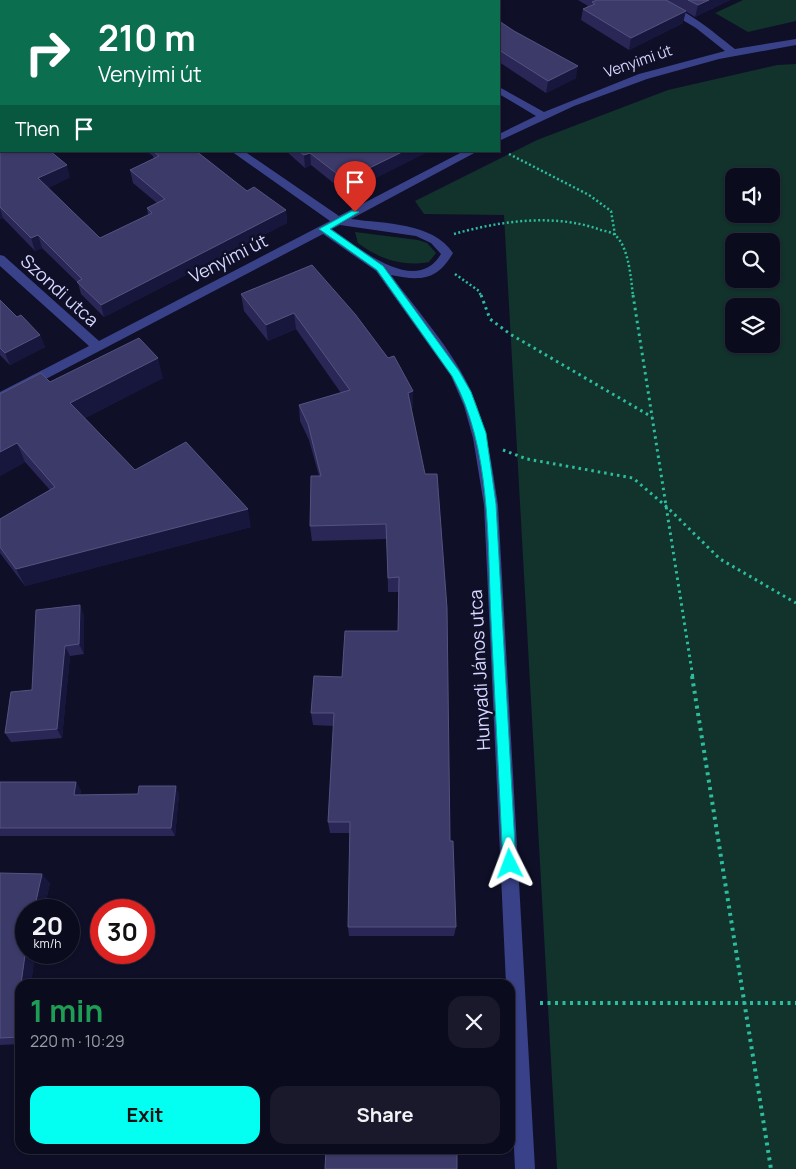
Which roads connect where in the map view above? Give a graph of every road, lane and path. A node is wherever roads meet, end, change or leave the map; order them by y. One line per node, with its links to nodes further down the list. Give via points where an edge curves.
1 (654, 0): 3 (street, via 699,26)
2 (796, 42): 3 (street, Venyimi út)
3 (733, 53): 5 (street, Venyimi út, via 680,64)
4 (500, 91): 5 (street)
5 (542, 115): 6 (street, Venyimi út)
6 (500, 137)
7 (237, 152): 10 (street)
8 (471, 152): 10 (street, Venyimi út)
9 (506, 153): 12 (path, via 589,195 611,211)
10 (338, 221): 11 (street, Venyimi út); 13 (street, via 418,233)
11 (324, 229): 16 (street, Hunyadi János utca); 17 (street, Venyimi út)
12 (615, 235): 13 (path, via 580,222 533,221 486,225); 19 (path, via 627,256)
13 (435, 240): 15 (street, via 447,253)
14 (0, 259): 17 (street, Szondi utca)
15 (442, 265): 16 (street, via 415,275); 19 (path, via 479,291 490,319 510,334)
16 (380, 268): 20 (street, Hunyadi János utca, via 456,374 466,392)
17 (97, 346): 18 (street, Venyimi út)
18 (0, 398)
19 (652, 416): 21 (path)
20 (481, 442): 21 (path, via 527,459 633,478); 24 (street, Hunyadi János utca, via 491,504)
21 (668, 508): 22 (path, via 720,559); 23 (path)
22 (796, 603)
23 (743, 1002): 24 (path); 25 (path); 27 (path)
24 (517, 1003): 26 (street, Hunyadi János utca)
25 (796, 1003)
26 (525, 1169)
27 (771, 1169)

